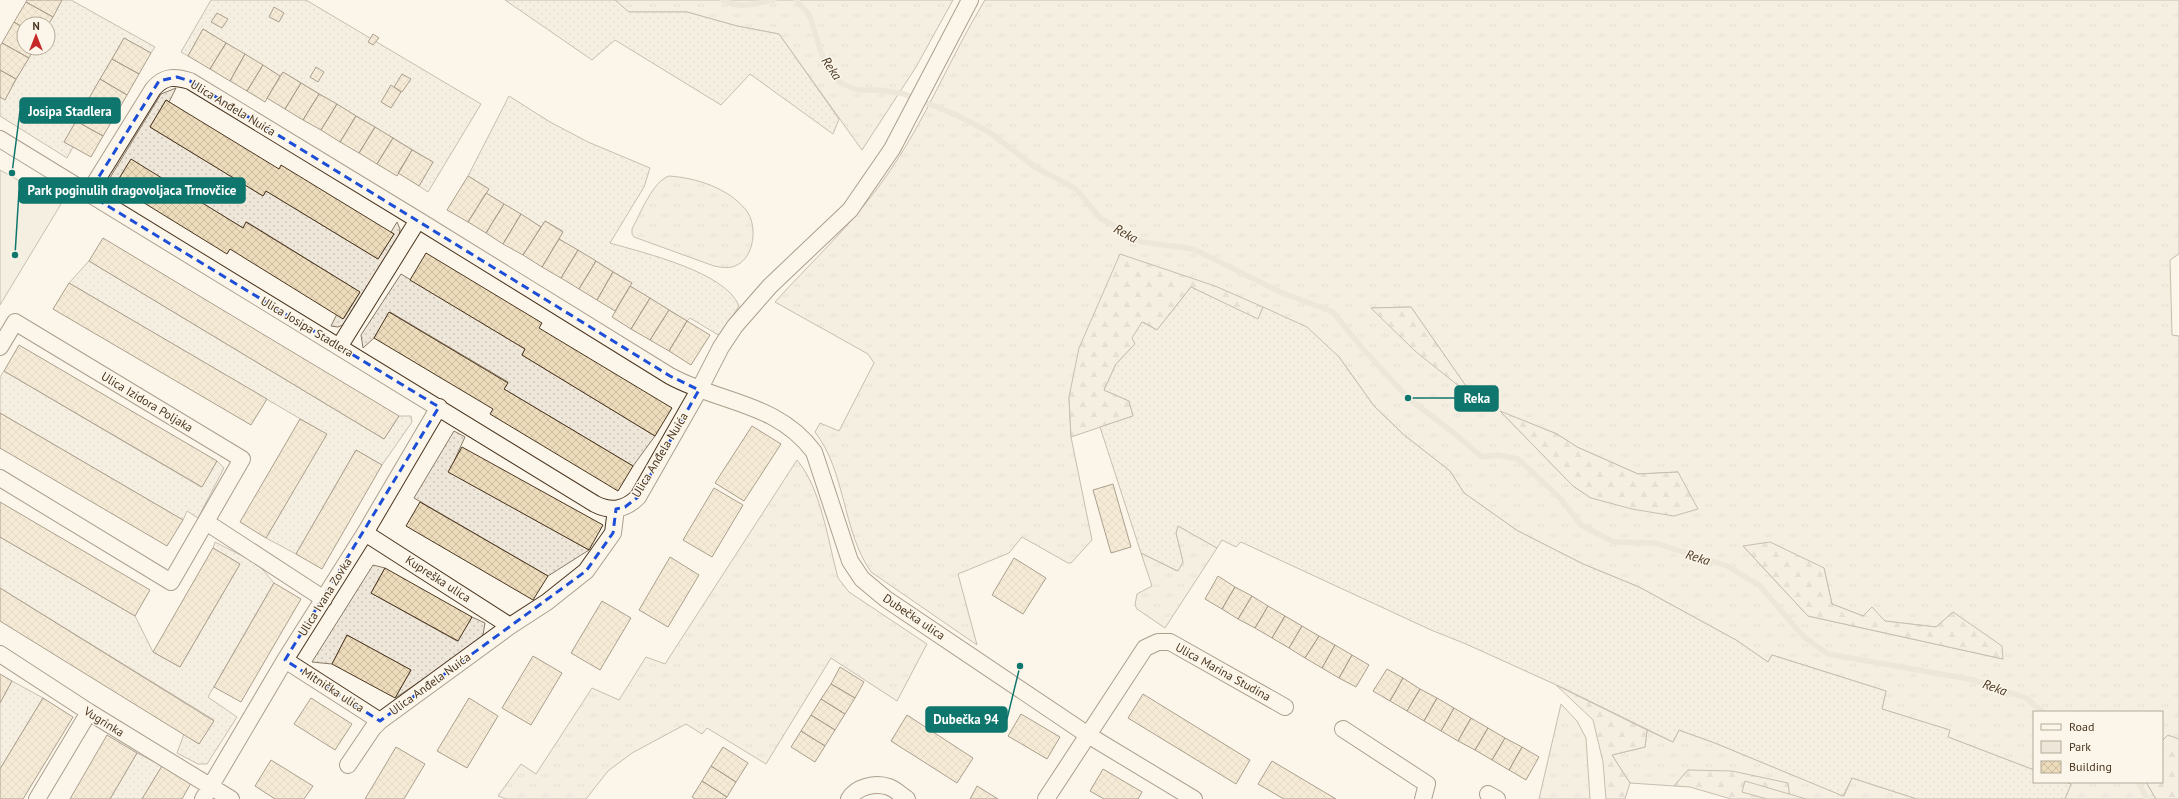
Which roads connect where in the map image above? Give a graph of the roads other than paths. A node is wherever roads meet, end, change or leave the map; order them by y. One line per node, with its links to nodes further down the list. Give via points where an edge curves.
1 (970, 0): 7 (street, via 892,149 850,210 759,298 721,347)
2 (0, 139): 3 (street, Ulica Josipa Stadlera)
3 (88, 194): 4 (street, Ulica Anđela Nuića, via 159,81 177,77 190,81); 6 (street, Ulica Josipa Stadlera)
4 (418, 220): 6 (street); 7 (street, Ulica Anđela Nuića, via 670,376)
5 (0, 347): 11 (street, Ulica Izidora Poljaka, via 15,322 242,459)
6 (339, 347): 8 (street, Ulica Josipa Stadlera)
7 (699, 390): 10 (street, Ulica Anđela Nuića, via 638,496 628,505); 21 (street, Dubečka ulica, via 747,404 789,427 804,439 820,466 850,561 862,579 886,599)
8 (439, 407): 10 (street, Ulica Josipa Stadlera, via 595,504 605,509); 12 (street, Ulica Ivana Zovka)
9 (0, 478): 11 (street, Ulica Izidora Poljaka, via 171,582)
10 (616, 509): 14 (street, Ulica Anđela Nuića, via 613,533 586,571 547,602)
11 (206, 522): 13 (street)
12 (365, 533): 13 (street, Ulica Ivana Zovka); 14 (street, Kupreška ulica)
13 (324, 599): 16 (street, Ulica Ivana Zovka)
14 (510, 626): 19 (street, Ulica Anđela Nuića)
15 (0, 654): 18 (street, Vugrinka)
16 (285, 660): 19 (street, Mitnička ulica); 23 (street, Ulica Ivana Zovka)
17 (1285, 706): 21 (street, Ulica Marina Studina, via 1170,642 1158,642 1145,648)
18 (89, 712): 23 (street, Vugrinka); 24 (street)
19 (380, 721): 22 (street, Ulica Anđela Nuića)
20 (1343, 729): 30 (street, via 1427,784)
21 (1088, 735): 28 (street, Ulica Marina Studina); 29 (street, Dubečka ulica)
22 (348, 765)
23 (206, 793): 25 (street)
24 (37, 799)
25 (231, 799)
26 (849, 799): 27 (street, via 862,788 875,785 889,787)
27 (907, 799)
28 (1046, 799)
29 (1194, 799)
30 (1423, 799)

